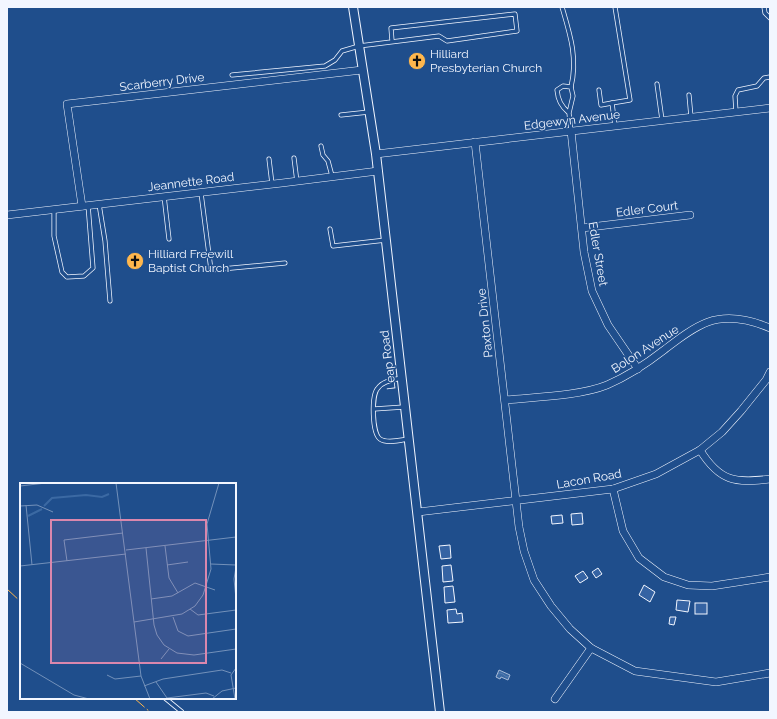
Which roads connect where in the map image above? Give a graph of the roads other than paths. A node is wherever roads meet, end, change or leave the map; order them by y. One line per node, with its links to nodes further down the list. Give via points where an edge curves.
1 (353, 7): 7 (street, Leap Road)
2 (562, 7): 12 (lane, via 574,49 575,73)
3 (615, 7): 15 (lane, via 630,100)
4 (764, 7): 5 (lane)
5 (770, 18)
6 (392, 41): 6 (lane, via 439,36 447,41 517,31 515,14 391,28); 7 (lane)
7 (359, 46): 8 (street, Leap Road); 9 (lane, via 342,51 335,60 325,66)
8 (362, 70): 17 (street, Leap Road); 37 (street, Scarberry Drive, via 67,104)
9 (232, 75)
10 (770, 77): 18 (lane, via 764,78 757,86 738,90 735,96)
11 (657, 84): 22 (lane)
12 (571, 87): 19 (lane, via 573,96); 19 (lane, via 563,86 557,90 562,107)
13 (599, 90): 15 (lane, via 601,105)
14 (689, 95): 21 (lane)
15 (612, 103): 23 (lane)
16 (770, 108): 18 (street, Edgewyn Avenue)
17 (369, 112): 20 (lane); 27 (street, Leap Road)
18 (736, 112): 21 (street, Edgewyn Avenue)
19 (569, 113): 24 (lane)
20 (341, 115)
21 (691, 117): 22 (street, Edgewyn Avenue)
22 (662, 120): 23 (street, Edgewyn Avenue)
23 (615, 126): 24 (street, Edgewyn Avenue)
24 (571, 131): 25 (street, Edgewyn Avenue); 41 (street, Edler Street)
25 (476, 142): 27 (street, Edgewyn Avenue); 51 (street, Paxton Drive)
26 (321, 146): 31 (lane)
27 (376, 154): 30 (street, Leap Road)
28 (269, 158): 33 (lane)
29 (294, 158): 32 (lane)
30 (378, 170): 31 (street, Jeannette Road); 44 (street, Leap Road)
31 (333, 177): 32 (street, Jeannette Road)
32 (297, 182): 33 (street, Jeannette Road)
33 (272, 184): 34 (street, Jeannette Road)
34 (201, 192): 35 (street, Jeannette Road); 45 (lane, via 211,270)
35 (164, 196): 36 (street, Jeannette Road); 43 (lane)
36 (100, 204): 37 (street, Jeannette Road); 46 (lane)
37 (85, 206): 38 (street, Jeannette Road); 38 (lane, via 93,268 84,276 67,277 62,272 54,236)
38 (54, 210): 39 (street, Jeannette Road)
39 (7, 215)
40 (690, 215): 41 (street, Edler Court)
41 (582, 228): 48 (street, Edler Street, via 592,291 608,324)
42 (330, 229): 44 (lane, via 333,246)
43 (169, 239)
44 (386, 240): 50 (street, Leap Road)
45 (285, 263)
46 (110, 301)
47 (770, 328): 48 (street, Bolon Avenue, via 737,319 707,322)
48 (638, 369): 51 (street, Bolon Avenue, via 606,386 590,390)
49 (770, 372): 55 (street, Lacon Road, via 741,411 722,432)
50 (402, 378): 52 (street, Leap Road); 53 (lane, via 378,387 374,395)
51 (505, 400): 58 (street, Paxton Drive)
52 (405, 406): 53 (lane); 54 (street, Leap Road)
53 (374, 409): 54 (lane, via 379,438 384,441)
54 (409, 439): 59 (street, Leap Road)
55 (700, 450): 56 (street, via 714,469 730,479); 57 (street, Lacon Road, via 656,474)
56 (770, 479)
57 (613, 488): 58 (street, Lacon Road); 60 (street, via 623,531 639,558 664,577 688,585 712,586)
58 (516, 501): 59 (street, Lacon Road); 61 (street, Paxton Drive, via 524,551 534,580 570,629)
59 (418, 512): 66 (street, Leap Road)
60 (770, 576)
61 (591, 648): 62 (street, Paxton Drive, via 635,671 716,682); 64 (street)
62 (770, 673)
63 (167, 699): 65 (lane)
64 (555, 699)
65 (182, 712)
66 (440, 712)

